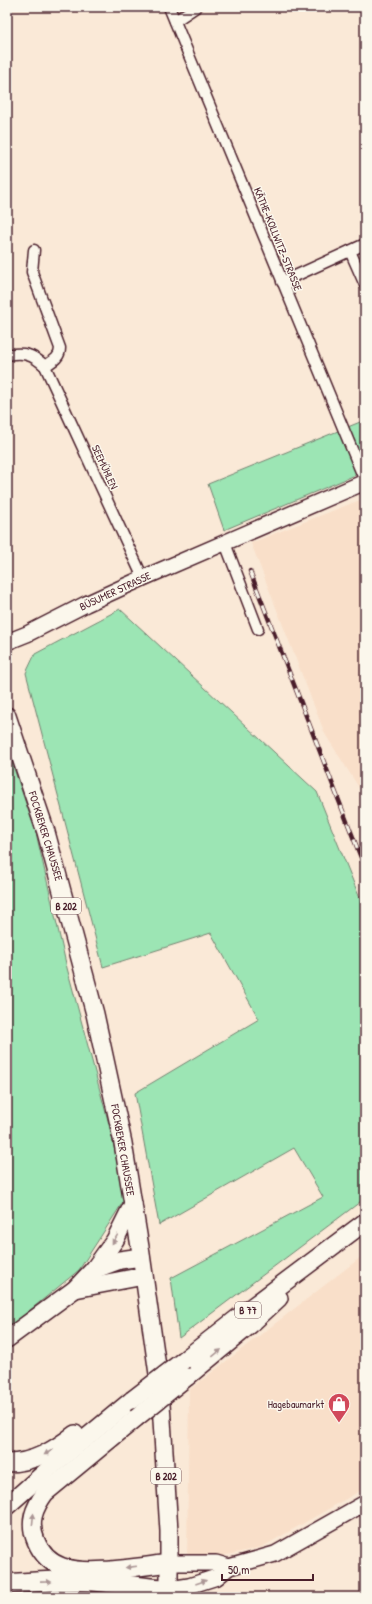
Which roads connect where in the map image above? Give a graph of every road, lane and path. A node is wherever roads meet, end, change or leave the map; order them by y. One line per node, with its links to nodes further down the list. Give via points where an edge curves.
1 (169, 7): 3 (street, KÄTHE-KOLLWITZ-STRASSE)
2 (196, 7): 3 (street)
3 (175, 21): 7 (street, KÄTHE-KOLLWITZ-STRASSE)
4 (365, 244): 6 (street)
5 (34, 250): 10 (street, via 32,272 60,348 57,358)
6 (350, 251): 7 (street); 8 (street)
7 (282, 282): 11 (street, KÄTHE-KOLLWITZ-STRASSE)
8 (365, 285)
9 (7, 355): 10 (street, via 20,353 31,356)
10 (45, 366): 13 (street, SEEMÜHLEN)
11 (365, 481): 12 (street, BÜSUMER STRASSE)
12 (225, 543): 13 (street, BÜSUMER STRASSE); 14 (street)
13 (142, 578): 15 (street, BÜSUMER STRASSE)
14 (258, 629)
15 (7, 642)
16 (7, 716): 17 (main road, FOCKBEKER CHAUSSEE / B 202, via 46,832 96,1014)
17 (133, 1204): 19 (main road, FOCKBEKER CHAUSSEE / B 202); 21 (main road, one-way to 21, via 115,1240)
18 (365, 1222): 20 (main road, B 77)
19 (141, 1256): 21 (main road, via 120,1260); 22 (main road, FOCKBEKER CHAUSSEE / B 202)
20 (313, 1261): 25 (main road, B 77, bridge); 29 (main road, one-way to 20, bridge, via 99,1570 64,1568 40,1551 33,1533 32,1518 36,1507 45,1493 250,1325 292,1286)
21 (93, 1270): 23 (main road)
22 (144, 1276): 23 (main road); 29 (main road, FOCKBEKER CHAUSSEE / B 202, via 160,1388)
23 (75, 1289): 24 (main road)
24 (7, 1339)
25 (131, 1401): 26 (main road, one-way to 26, via 97,1416 49,1453 24,1462); 28 (main road, B 77)
26 (7, 1463)
27 (365, 1502): 30 (street, via 275,1554)
28 (7, 1506)
29 (170, 1563): 30 (street, via 216,1563); 32 (main road, FOCKBEKER CHAUSSEE / B 202)
30 (229, 1567): 32 (street, one-way to 30, via 217,1577)
31 (7, 1584): 32 (highway, one-way to 32, via 91,1581)
32 (169, 1593)

